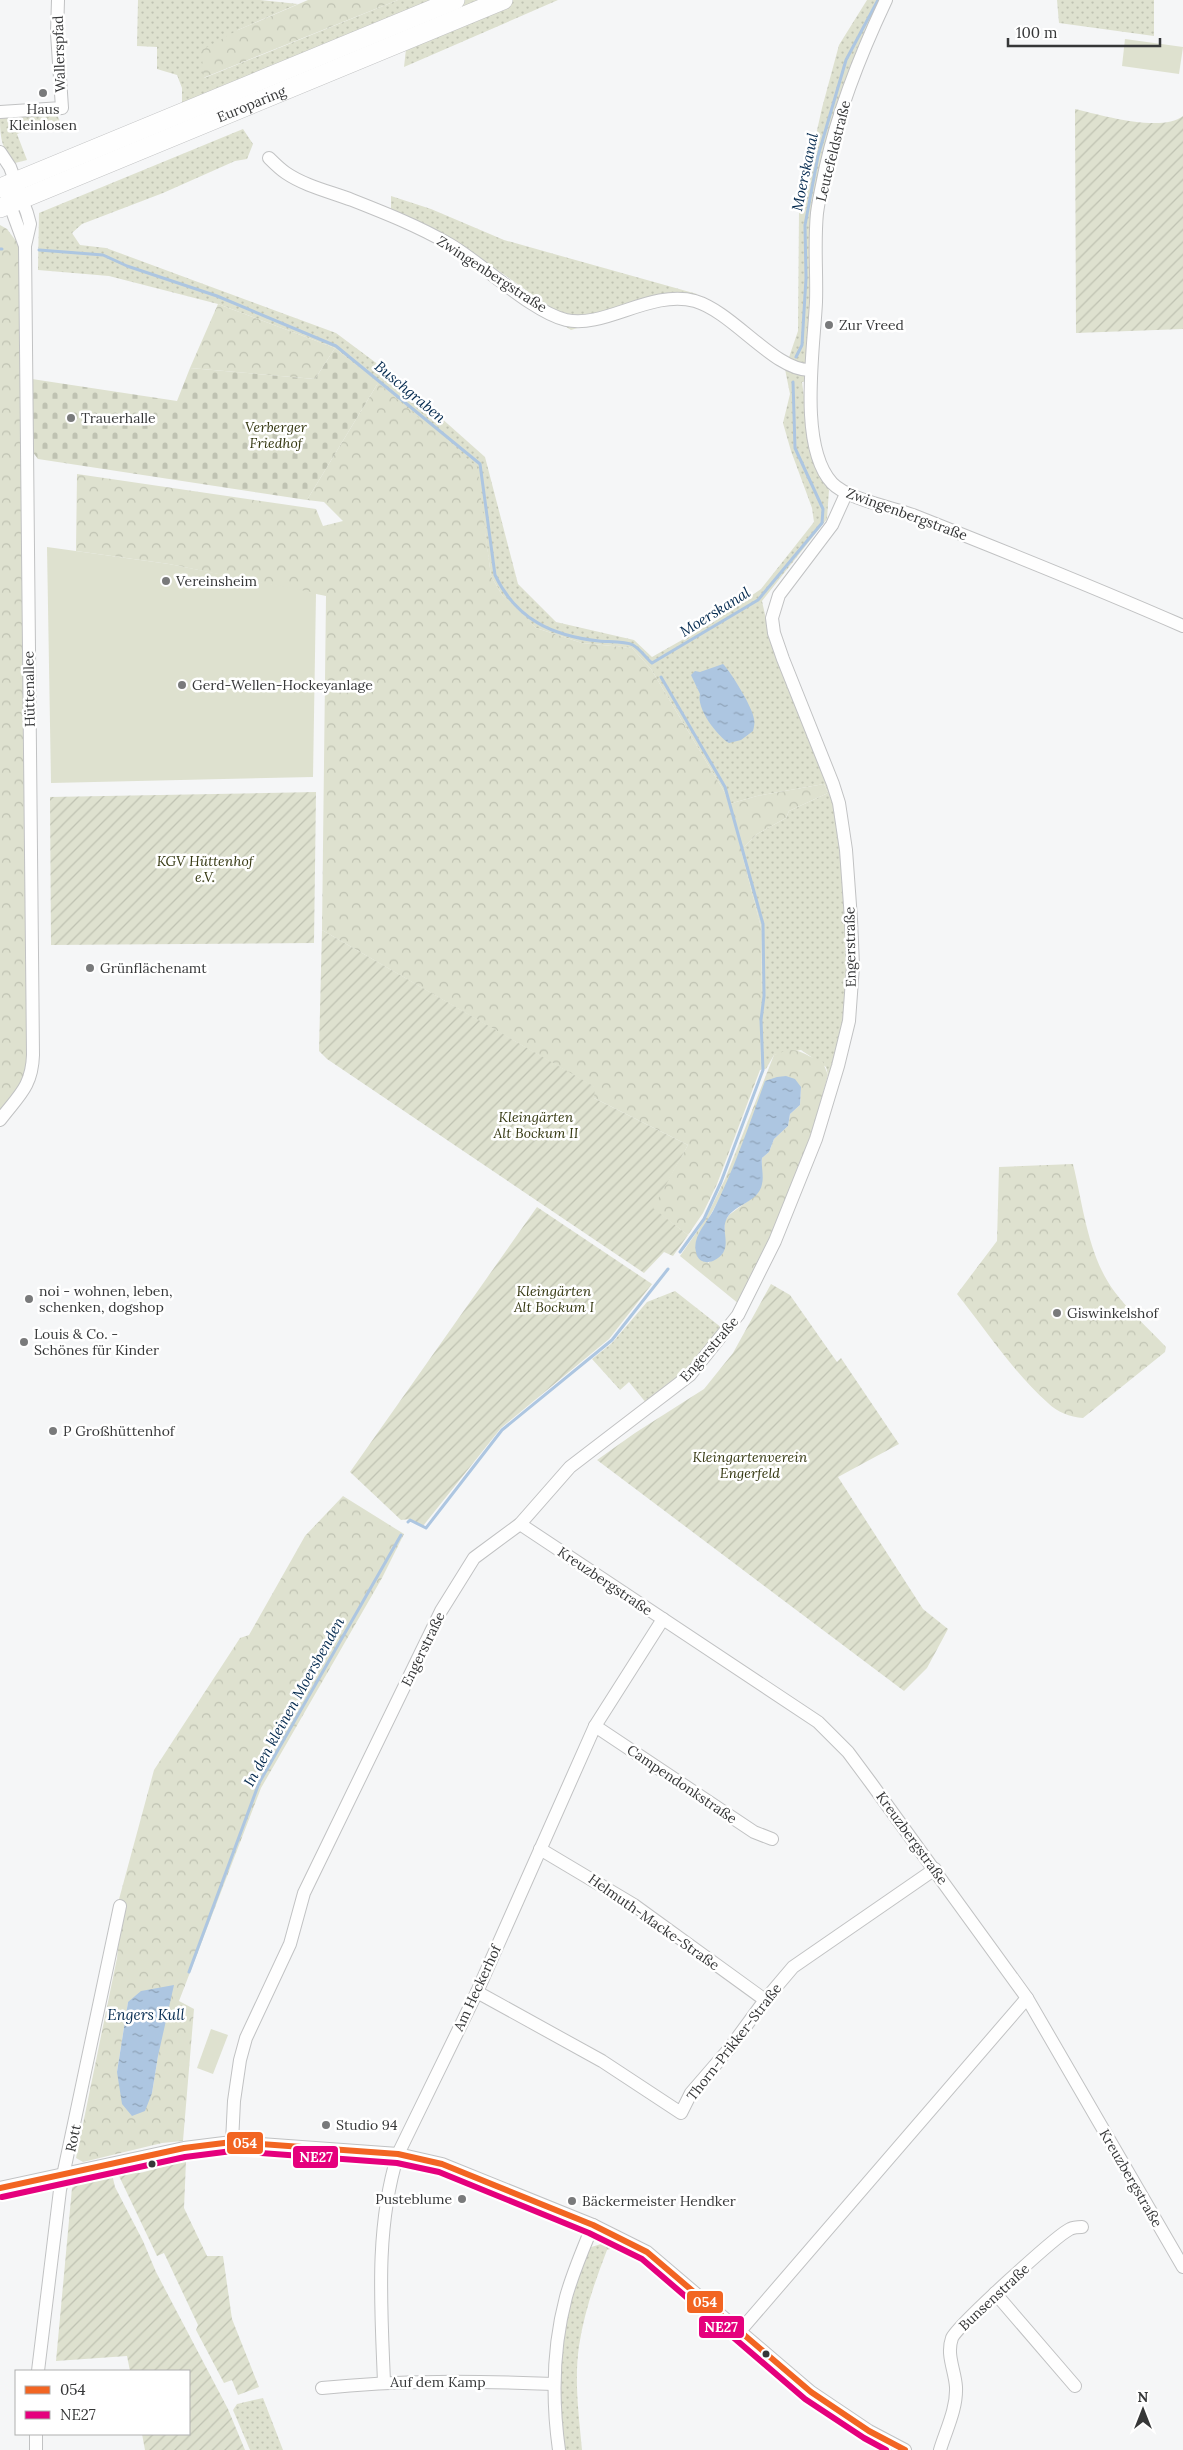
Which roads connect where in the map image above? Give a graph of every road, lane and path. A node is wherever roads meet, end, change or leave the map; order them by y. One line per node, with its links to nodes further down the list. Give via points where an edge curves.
1 (58, 0): 5 (street, Wallerspfad, via 62,108)
2 (455, 0): 8 (main road, Europaring)
3 (503, 0): 8 (main road, Europaring)
4 (886, 0): 9 (street, Leutefeldstraße, via 859,56 826,165 817,213 816,303)
5 (0, 112)
6 (0, 152): 8 (street, via 10,167)
7 (269, 158): 9 (street, Zwingenbergstraße, via 285,173 398,218 448,243 540,307 566,320 586,320 660,299 695,301 714,310 780,359 800,371)
8 (7, 192): 12 (street, Hüttenallee, via 30,224 25,246 32,1072 26,1088)
9 (810, 370): 10 (street, Zwingenbergstraße, via 812,425 820,462 832,483)
10 (846, 494): 11 (street, Zwingenbergstraße, via 890,506 1068,576); 13 (street, Engerstraße, via 832,525 779,595 772,618 783,659 839,803 846,858 853,966 849,1021 816,1140 764,1265 731,1327 690,1375 570,1468)
11 (1183, 626)
12 (0, 1120)
13 (520, 1524): 14 (street, Kreuzbergstraße); 23 (street, Engerstraße, via 474,1558 441,1611 304,1893 290,1944 244,2045 234,2101)
14 (664, 1619): 15 (street, Am Heckerhof); 18 (street, Kreuzbergstraße, via 818,1722 848,1752)
15 (595, 1726): 16 (street, Campendonkstraße, via 754,1832); 17 (street, Am Heckerhof)
16 (772, 1839)
17 (540, 1849): 20 (street, Am Heckerhof); 22 (street, Helmuth-Macke-Straße, via 634,1905)
18 (935, 1869): 21 (street, Kreuzbergstraße); 22 (street, Thorn-Prikker-Straße, via 793,1966)
19 (120, 1906): 25 (street, Rott)
20 (477, 1992): 22 (street, Thorn-Prikker-Straße, via 602,2061 682,2113 691,2094); 24 (street, Am Heckerhof)
21 (1027, 1998): 29 (street, Kreuzbergstraße); 31 (street)
22 (765, 2000)
23 (232, 2142): 24 (street); 25 (street, via 184,2148)
24 (398, 2154): 27 (street, via 442,2164); 33 (street, Am Heckerhof, via 390,2178 383,2226 380,2290)
25 (66, 2174): 26 (street); 32 (street, Rott, via 60,2190)
26 (0, 2188)
27 (593, 2225): 31 (street, via 647,2252); 34 (street, via 566,2298)
28 (1082, 2226): 30 (street, Bunsenstraße, via 1070,2229)
29 (1183, 2267)
30 (995, 2293): 35 (street); 41 (street, Bunsenstraße, via 952,2337 950,2351 956,2403)
31 (740, 2331): 40 (street, via 811,2392 869,2432)
32 (38, 2370)
33 (384, 2382): 34 (street, Auf dem Kamp, via 456,2380); 36 (street, Auf dem Kamp)
34 (554, 2384): 39 (street)
35 (1076, 2386)
36 (322, 2388)
37 (36, 2435): 38 (street)
38 (36, 2450)
39 (560, 2450)
40 (906, 2450)
41 (940, 2450)

